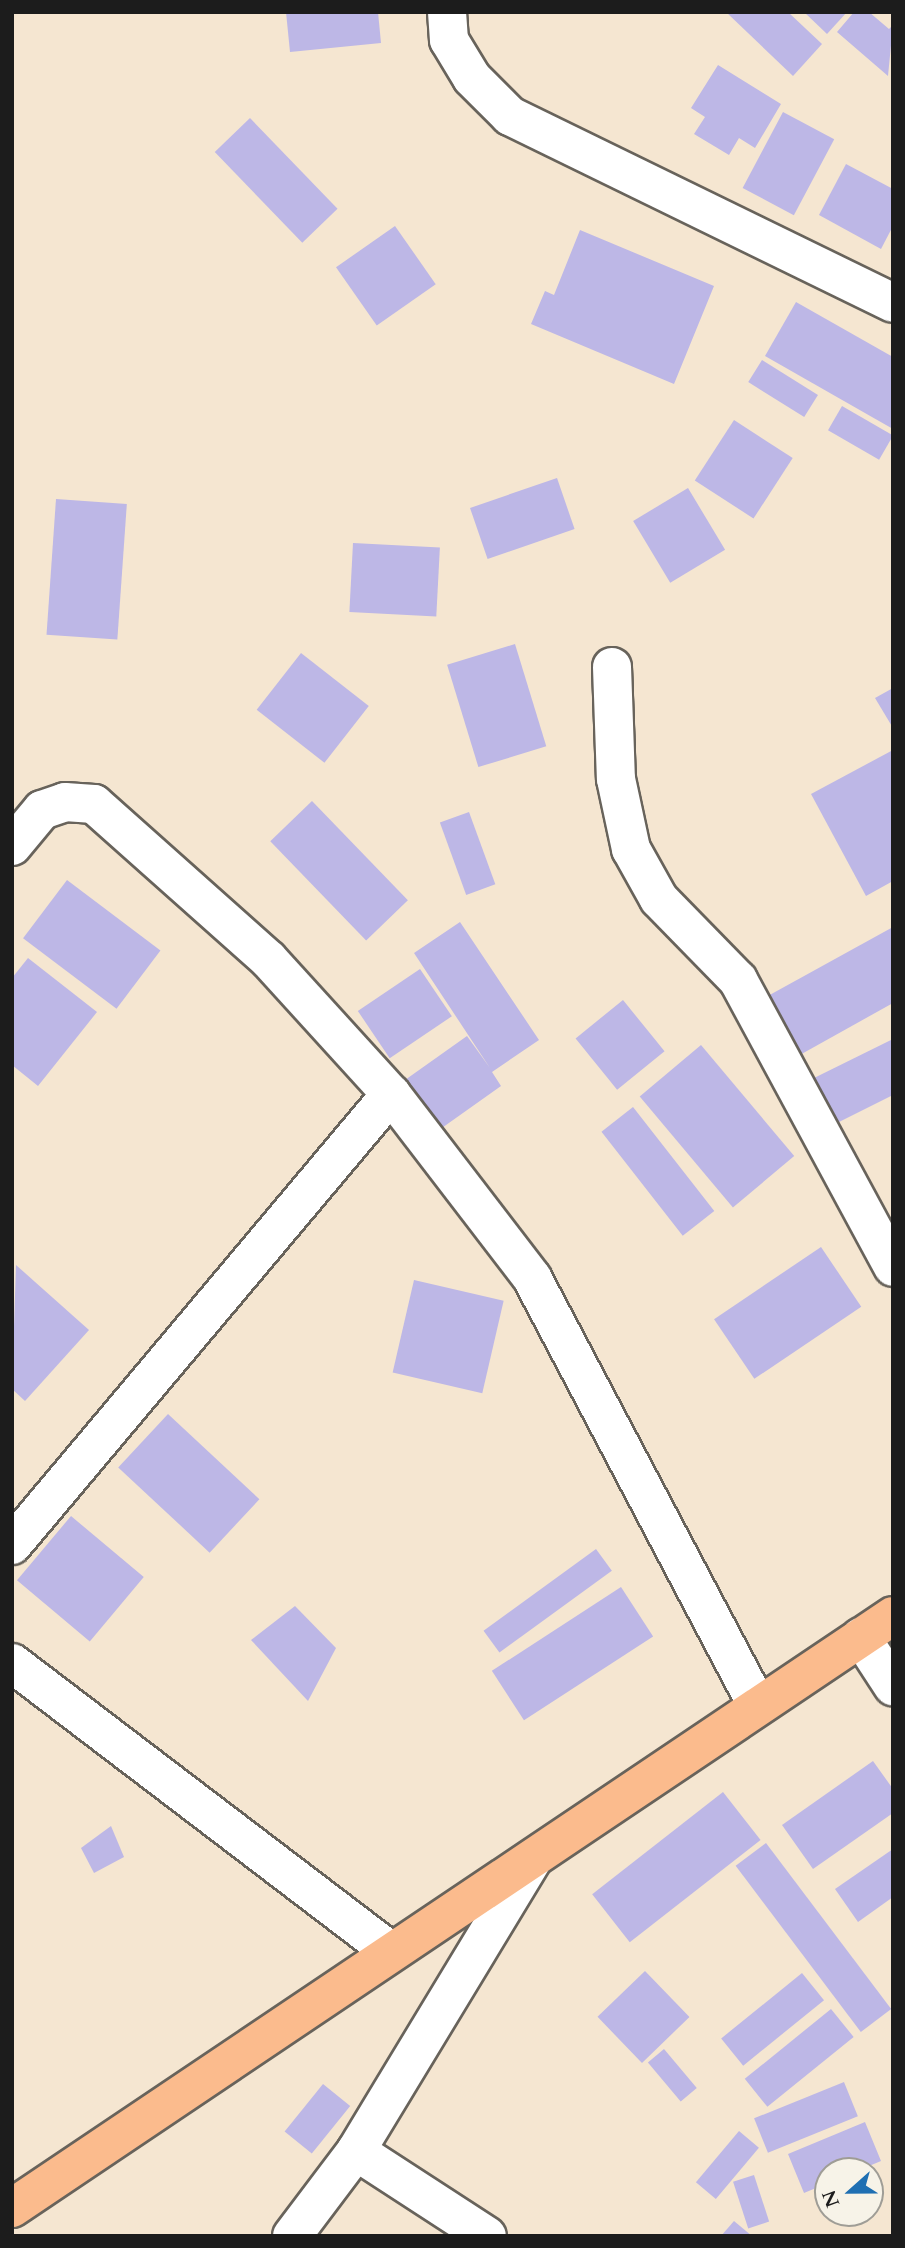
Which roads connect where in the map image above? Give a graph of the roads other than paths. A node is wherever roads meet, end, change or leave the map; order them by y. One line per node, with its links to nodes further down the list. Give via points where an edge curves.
1 (447, 12): 2 (street, via 449,40 472,78 510,116)
2 (893, 303)
3 (612, 667): 6 (street, via 616,779 631,849 659,899 738,980)
4 (12, 846): 5 (street, via 42,810 65,802 94,804 269,960)
5 (391, 1094): 7 (street); 12 (street, via 532,1278)
6 (893, 1267)
7 (12, 1545)
8 (893, 1616): 9 (highway)
9 (861, 1637): 11 (street); 12 (highway)
10 (12, 1663): 14 (street)
11 (893, 1686)
12 (757, 1705): 13 (highway)
13 (532, 1860): 14 (highway); 15 (street)
14 (390, 1951): 16 (highway)
15 (355, 2151): 17 (street); 18 (street)
16 (12, 2208)
17 (292, 2236)
18 (487, 2236)

